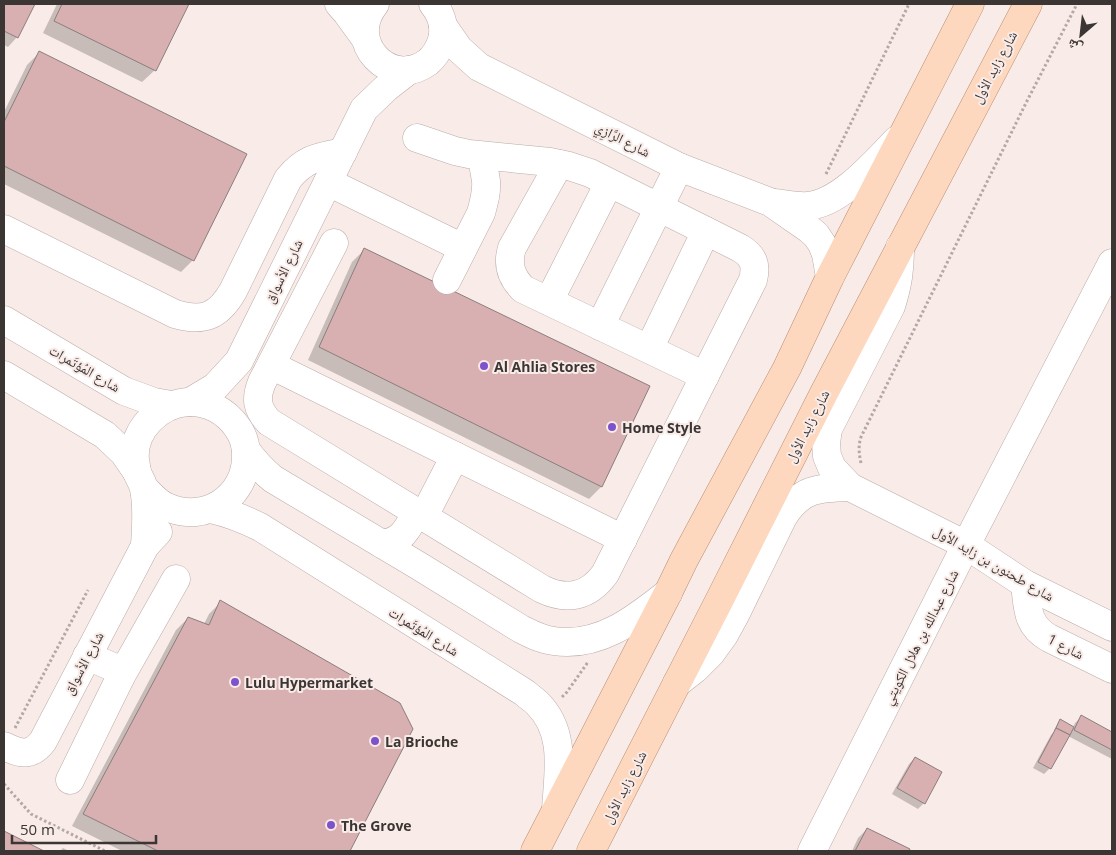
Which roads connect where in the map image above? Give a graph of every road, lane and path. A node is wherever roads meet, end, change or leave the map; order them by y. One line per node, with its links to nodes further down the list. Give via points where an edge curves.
1 (339, 4): 8 (street)
2 (376, 4): 8 (street, شارع الأسواق, via 367,18)
3 (909, 4): 21 (path)
4 (970, 4): 12 (main road)
5 (1028, 4): 26 (main road, شارع زايد الأول)
6 (1078, 4): 43 (path, via 861,437 858,453 863,476)
7 (438, 15): 9 (street, شارع الأسواق, via 443,38 439,48 433,58); 10 (street, شارع الرَّازِي, via 459,49)
8 (367, 43): 9 (street, شارع الرَّازِي, via 376,58 386,65 397,69); 11 (street, شارع الأسواق, via 369,79)
9 (417, 67): 10 (street, شارع الرَّازِي, via 452,64); 11 (street, شارع الأسواق, via 386,88)
10 (479, 67): 17 (street, شارع الرَّازِي)
11 (364, 109): 14 (street, شارع الأسواق)
12 (906, 130): 21 (street, شارع الرَّازِي, via 863,175 838,194); 29 (main road)
13 (417, 138): 15 (street, via 455,151)
14 (343, 152): 18 (street, شارع الأسواق); 23 (street, via 314,158 295,170 226,303 202,317 188,318 175,314)
15 (483, 156): 16 (street); 27 (street, via 484,202)
16 (559, 164): 19 (street); 31 (street, via 512,248 509,264 523,289)
17 (679, 167): 20 (street, شارع الرَّازِي); 22 (street)
18 (328, 182): 27 (street); 35 (street, شارع الأسواق)
19 (609, 182): 22 (street); 31 (street)
20 (770, 202): 21 (street, شارع الرَّازِي); 29 (street, شارع الرَّازِي, via 816,235 826,254)
21 (810, 206)
22 (659, 207): 24 (street); 33 (street)
23 (4, 229)
24 (706, 231): 34 (street); 38 (street, via 746,252 751,257 755,272 754,280)
25 (334, 243): 36 (street)
26 (900, 247): 43 (street, شارع طحنون بن زايد الأول, via 900,267 891,306 828,429 827,456 832,468); 60 (main road, شارع زايد الأول)
27 (463, 248): 30 (street)
28 (1112, 263): 48 (street, شارع عبدالله بن هلال الكويتي)
29 (830, 277): 54 (main road, via 787,368)
30 (447, 280)
31 (549, 301): 33 (street)
32 (4, 320): 39 (street, شارع المُؤتَمرات, via 124,392 154,402)
33 (600, 326): 34 (street)
34 (648, 349): 38 (street)
35 (239, 360): 39 (street, شارع الأسواق, via 215,387); 40 (street, شارع الأسواق, via 234,397)
36 (271, 365): 41 (street); 45 (street, via 258,399 259,408 269,422)
37 (4, 375): 42 (street, via 105,435 124,453)
38 (705, 376): 46 (street)
39 (181, 404): 40 (street, via 204,404 217,409 228,417); 42 (street, via 159,412 141,432 135,458)
40 (242, 439): 44 (street, via 246,465 235,492 224,502); 47 (street, via 255,463 273,479)
41 (455, 456): 45 (street); 46 (street)
42 (141, 480): 44 (street, via 165,507 179,512); 49 (street, شارع الأسواق, via 146,516)
43 (853, 488): 48 (street, شارع طحنون بن زايد الأول); 60 (street, via 822,488 799,498 789,507 724,635 711,653)
44 (202, 511): 49 (street, شارع الأسواق, via 166,525); 61 (street, شارع المُؤتَمرات, via 230,514 260,528 525,694)
45 (424, 517): 46 (street, via 560,596 580,594 599,583); 47 (street, via 401,537); 50 (street)
46 (623, 539)
47 (382, 544): 50 (street)
48 (966, 545): 52 (street, شارع طحنون بن زايد الأول); 69 (street, شارع عبدالله بن هلال الكويتي)
49 (145, 546): 57 (street, شارع الأسواق)
50 (419, 566): 56 (street, via 536,637 572,643)
51 (176, 579): 59 (street)
52 (1025, 584): 55 (street, شارع طحنون بن زايد الأول); 58 (street, شارع 1, via 1031,621 1041,634)
53 (88, 590): 62 (path)
54 (668, 593): 56 (street, via 636,618); 65 (main road)
55 (1105, 616)
56 (590, 640): 61 (path, via 590,660)
57 (87, 656): 59 (street, via 113,667); 62 (street, شارع الأسواق, via 38,747 22,753)
58 (1112, 669)
59 (121, 676): 63 (street)
60 (677, 683): 68 (main road, شارع زايد الأول)
61 (546, 714): 65 (street, شارع المُؤتَمرات, via 553,726 559,752)
62 (4, 746)
63 (70, 780)
64 (4, 784): 66 (path, via 31,814)
65 (556, 810): 67 (main road)
66 (105, 851)
67 (535, 851)
68 (591, 851)
69 (812, 851)

